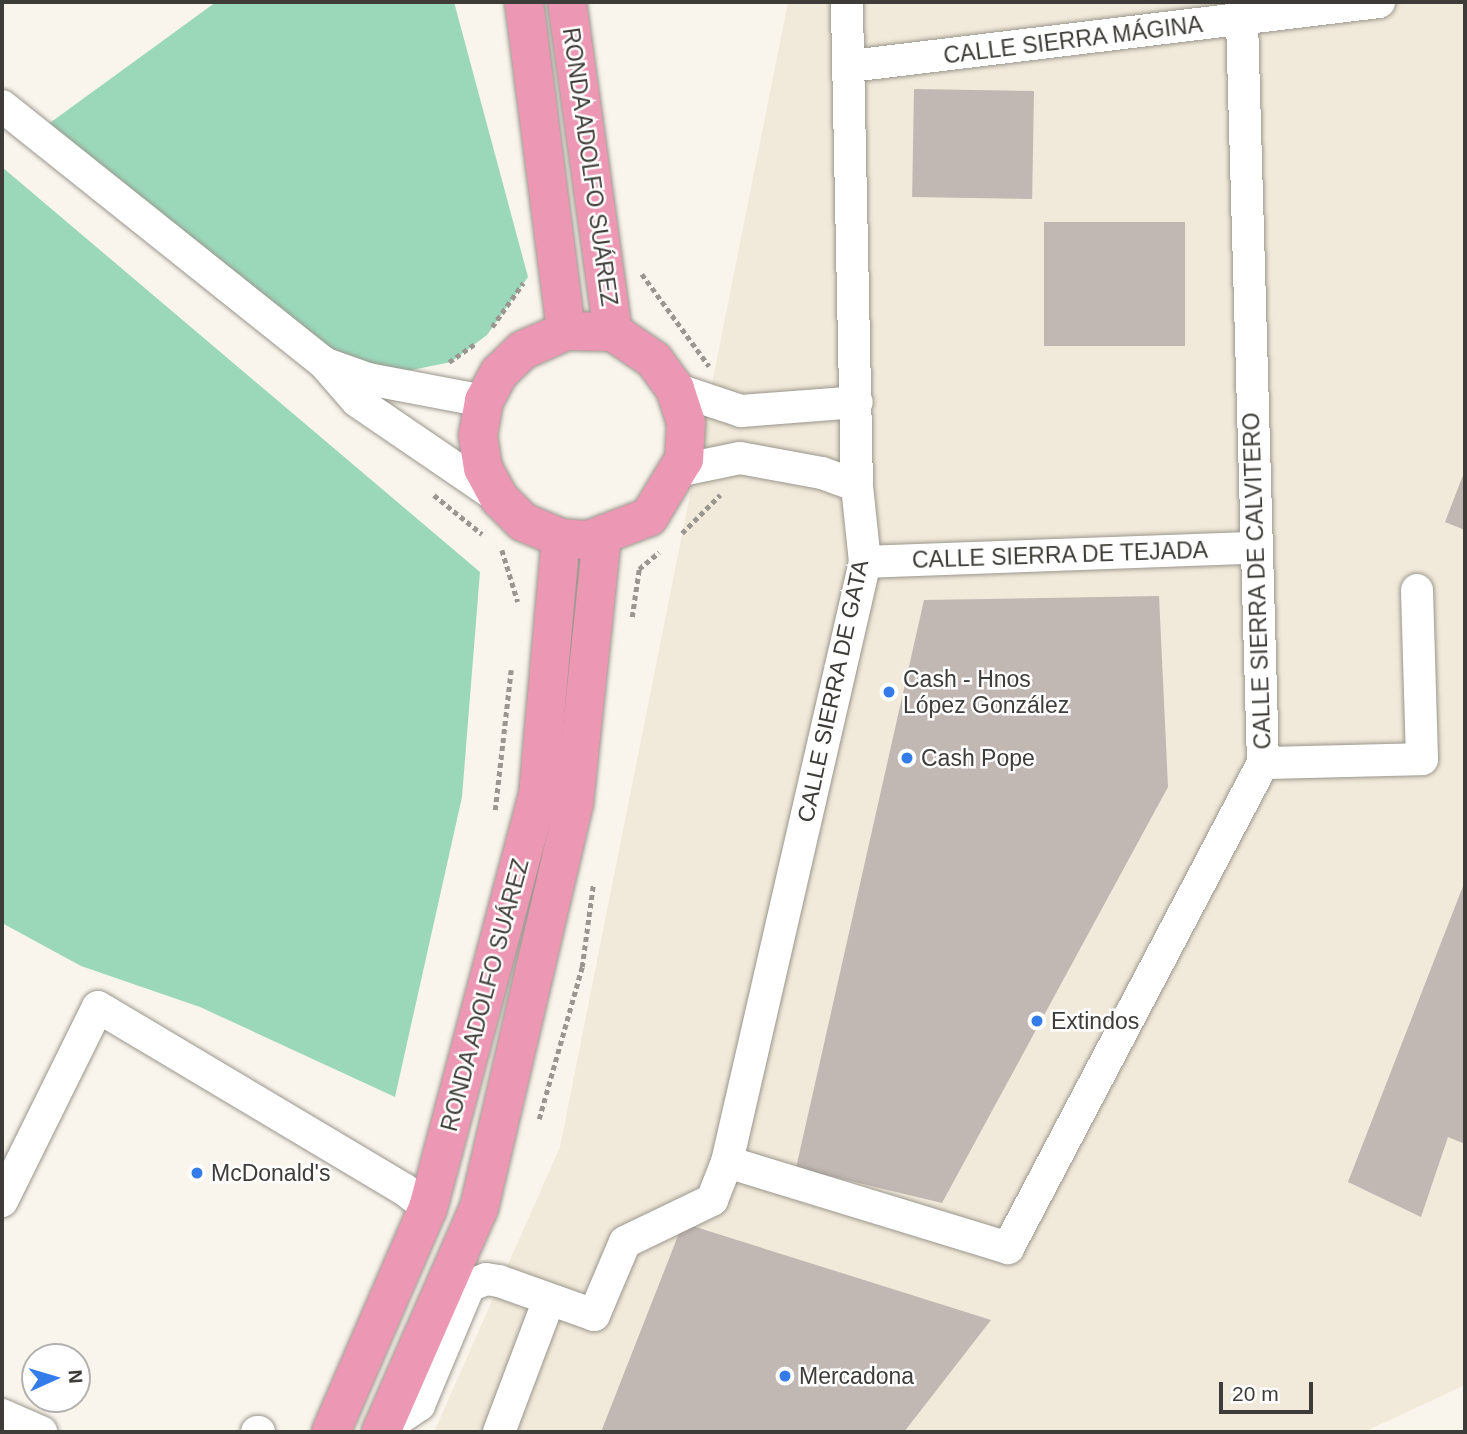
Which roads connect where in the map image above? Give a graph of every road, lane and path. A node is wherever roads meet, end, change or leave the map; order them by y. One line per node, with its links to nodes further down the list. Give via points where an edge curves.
1 (524, 2): 9 (main road, RONDA ADOLFO SUÁREZ)
2 (567, 2): 10 (main road, RONDA ADOLFO SUÁREZ)
3 (847, 2): 6 (street, CALLE SIERRA DE GATA)
4 (1379, 2): 5 (street, CALLE SIERRA MÁGINA)
5 (1242, 20): 6 (street, CALLE SIERRA MÁGINA); 22 (street, CALLE SIERRA DE CALVITERO)
6 (850, 66): 15 (street, CALLE SIERRA DE GATA)
7 (2, 106): 11 (street)
8 (528, 277): 12 (path, via 487,335 451,362)
9 (566, 331): 10 (main road); 14 (main road, via 523,350 499,373)
10 (612, 332): 13 (main road, via 654,360)
11 (324, 363): 14 (street, via 368,379); 19 (street, via 357,401)
12 (437, 365)
13 (675, 389): 15 (street, via 741,411); 16 (main road, via 685,423 684,459)
14 (484, 401): 19 (main road, via 478,435 481,457)
15 (857, 402): 17 (street, CALLE SIERRA DE GATA)
16 (677, 471): 17 (street, via 740,458 822,473); 20 (main road, via 649,517)
17 (857, 486): 23 (street, CALLE SIERRA DE GATA)
18 (430, 492): 25 (path, via 502,551 518,598)
19 (499, 498): 21 (main road, via 523,522)
20 (602, 537): 21 (main road); 33 (main road, RONDA ADOLFO SUÁREZ, via 573,803 479,1208)
21 (561, 538): 31 (main road, RONDA ADOLFO SUÁREZ, via 538,794)
22 (1255, 548): 23 (street, CALLE SIERRA DE TEJADA); 27 (street, CALLE SIERRA DE CALVITERO)
23 (865, 562): 29 (street, CALLE SIERRA DE GATA)
24 (1417, 590): 27 (street, via 1422,759)
25 (517, 611)
26 (512, 659): 28 (path)
27 (1264, 763): 29 (street, CALLE SIERRA DE CALVITERO, via 1008,1248)
28 (495, 814)
29 (727, 1162): 32 (street, CALLE SIERRA DE GATA, via 712,1200 625,1242 594,1315)
30 (2, 1201): 31 (street, via 98,1007)
31 (428, 1208): 34 (main road, RONDA ADOLFO SUÁREZ)
32 (548, 1301): 33 (street, via 499,1281 486,1279 469,1286 419,1405); 35 (street)
33 (382, 1431)
34 (331, 1432)
35 (499, 1432)

